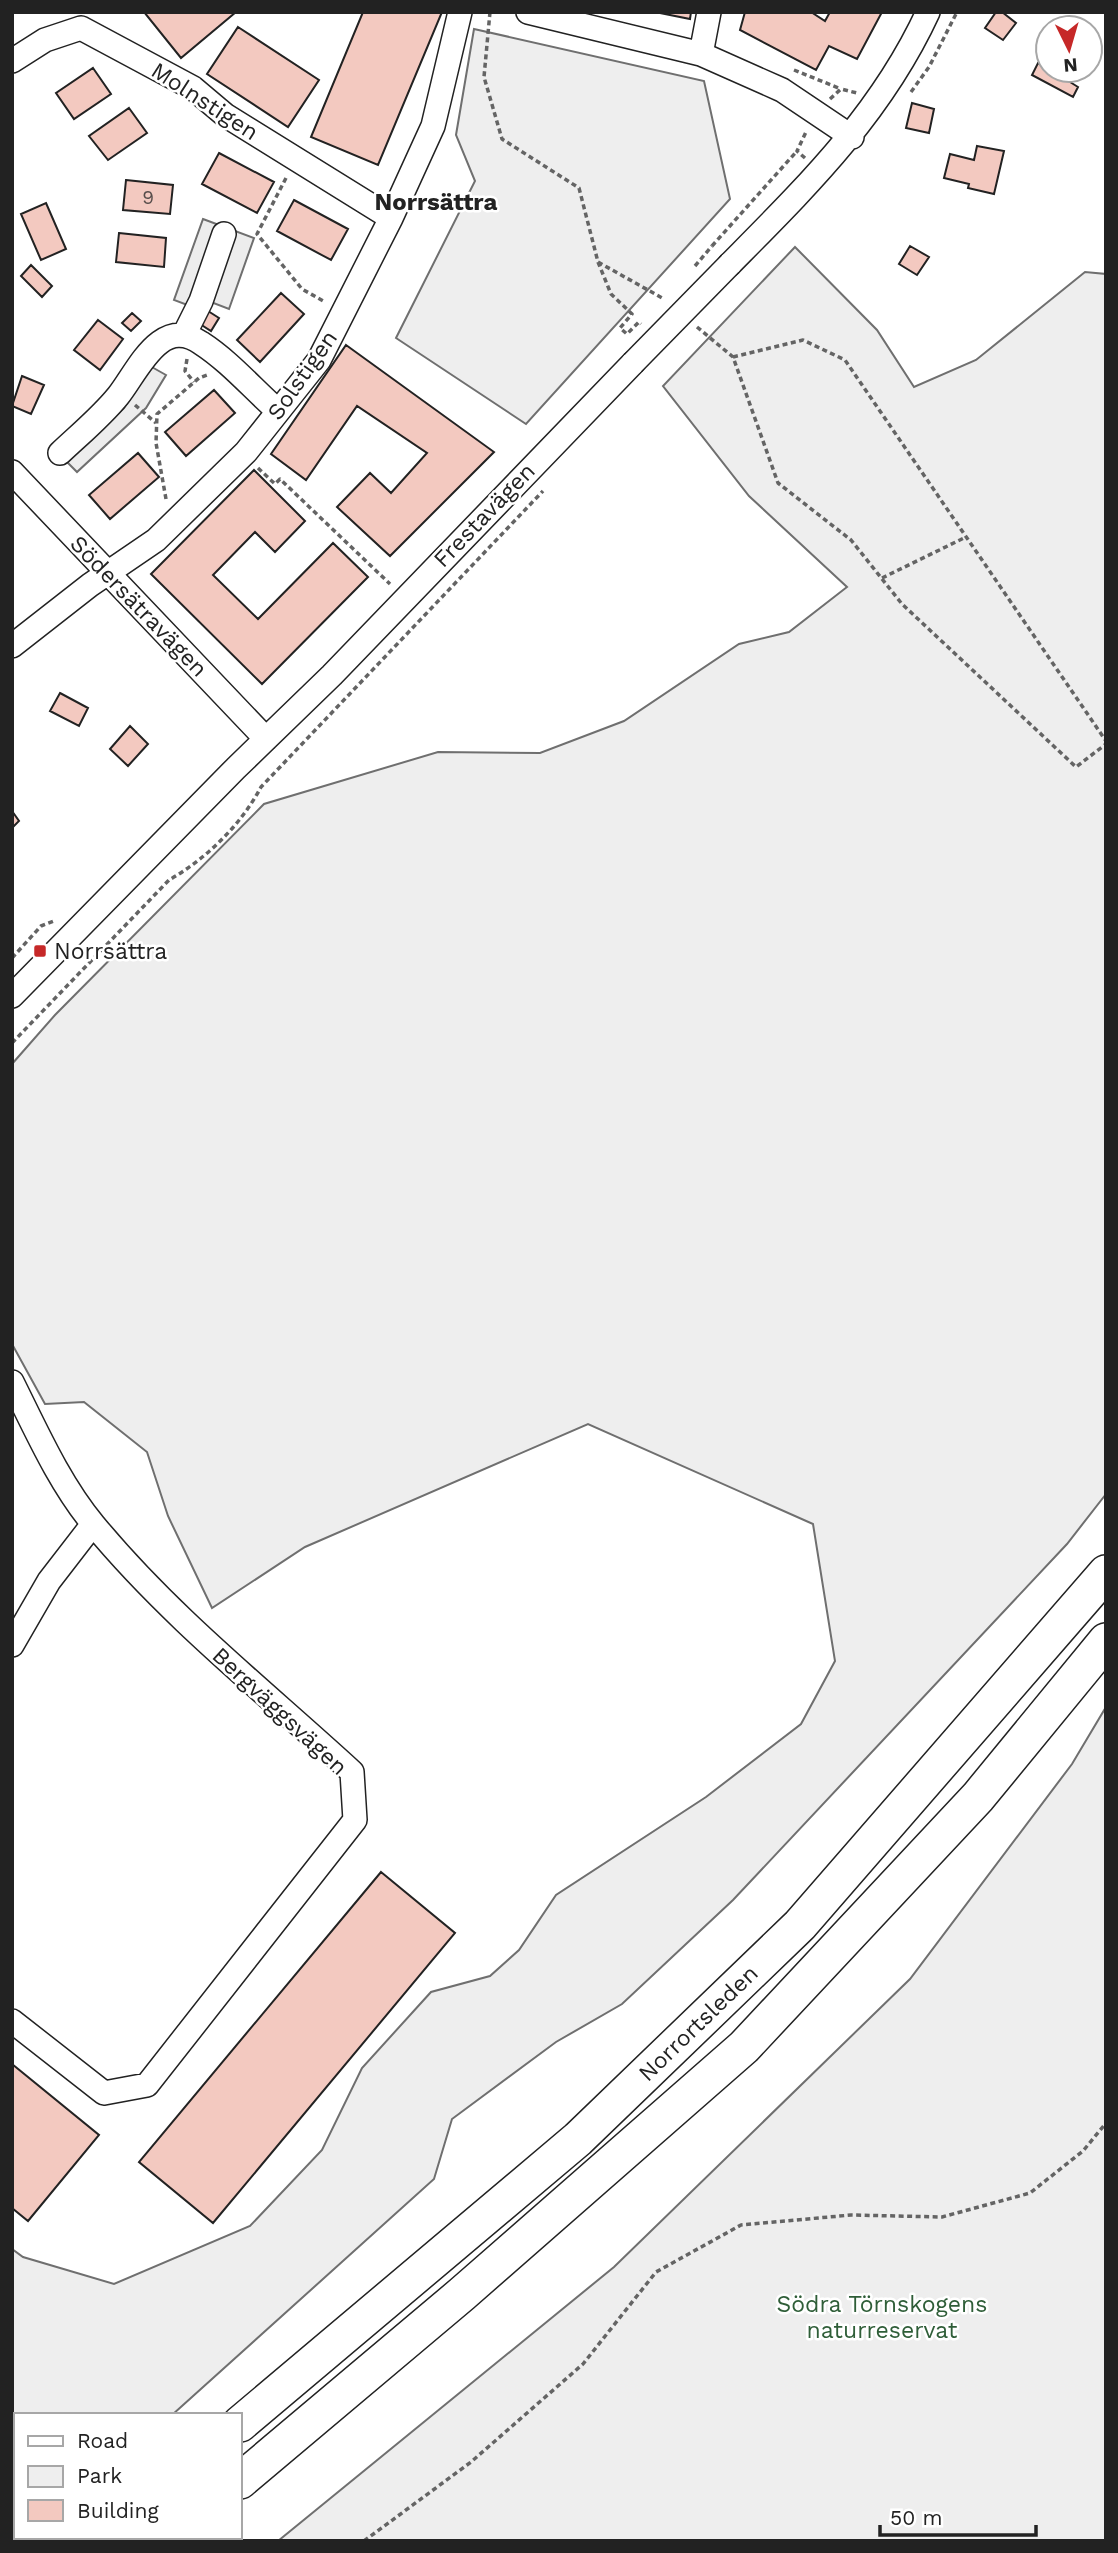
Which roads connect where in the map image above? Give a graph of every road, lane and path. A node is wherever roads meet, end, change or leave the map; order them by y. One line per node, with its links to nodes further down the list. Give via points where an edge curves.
1 (460, 12): 11 (street, Solstigen, via 433,126)
2 (489, 12): 14 (path, via 484,77 502,139 579,188)
3 (528, 12): 6 (street)
4 (709, 12): 6 (street)
5 (928, 12): 8 (street, Frestavägen)
6 (701, 54): 8 (street, via 782,90)
7 (12, 61): 11 (street, Molnstigen, via 45,40 81,28 193,88 225,115)
8 (852, 137): 35 (street, Frestavägen, bridge)
9 (797, 151): 13 (path)
10 (275, 199): 18 (path, via 257,234 302,289 326,303 320,313)
11 (391, 218): 18 (street, Solstigen)
12 (224, 234): 19 (street)
13 (712, 246)
14 (598, 262): 15 (path); 17 (path, via 611,294 632,314 620,328 627,334)
15 (668, 303)
16 (688, 319): 20 (path)
17 (639, 322)
18 (338, 323): 23 (street, Solstigen, via 318,360)
19 (184, 335): 21 (street, via 200,342); 25 (street, via 166,338 149,349 117,398)
20 (733, 357): 30 (path, via 803,341 845,360); 32 (path, via 778,483 851,540)
21 (222, 362): 23 (street); 24 (path, via 157,414)
22 (136, 406): 24 (path)
23 (278, 411): 29 (street, Solstigen, via 246,452)
24 (157, 425): 29 (path)
25 (60, 453)
26 (12, 472): 31 (street, Södersätravägen)
27 (271, 479): 33 (path, via 275,484 279,479)
28 (544, 489): 38 (path, via 261,788 249,810 193,866 169,880)
29 (171, 526): 31 (street, Solstigen)
30 (966, 537): 32 (path); 36 (path)
31 (108, 573): 34 (street, Solstigen); 35 (street, Södersätravägen)
32 (881, 578): 36 (path, via 902,604 1076,767)
33 (390, 584)
34 (12, 646)
35 (266, 739): 37 (street, Frestavägen)
36 (1106, 742)
37 (12, 996)
38 (12, 1043)
39 (12, 1382): 40 (street, Bergväggsvägen, via 45,1449)
40 (93, 1524): 43 (street, via 49,1581); 44 (street, Bergväggsvägen, via 207,1644 352,1772 355,1820 147,2085 104,2093)
41 (1106, 1573): 46 (highway, Norrortsleden, via 800,1925 578,2139)
42 (1106, 1641): 47 (highway, Norrortsleden, via 978,1797 744,2047 463,2294)
43 (12, 1645)
44 (12, 2021)
45 (1106, 2123): 48 (path, via 1083,2151 1030,2193 942,2217 851,2216 741,2225 656,2272 583,2364 471,2462)
46 (242, 2422)
47 (242, 2479)
48 (364, 2541)

